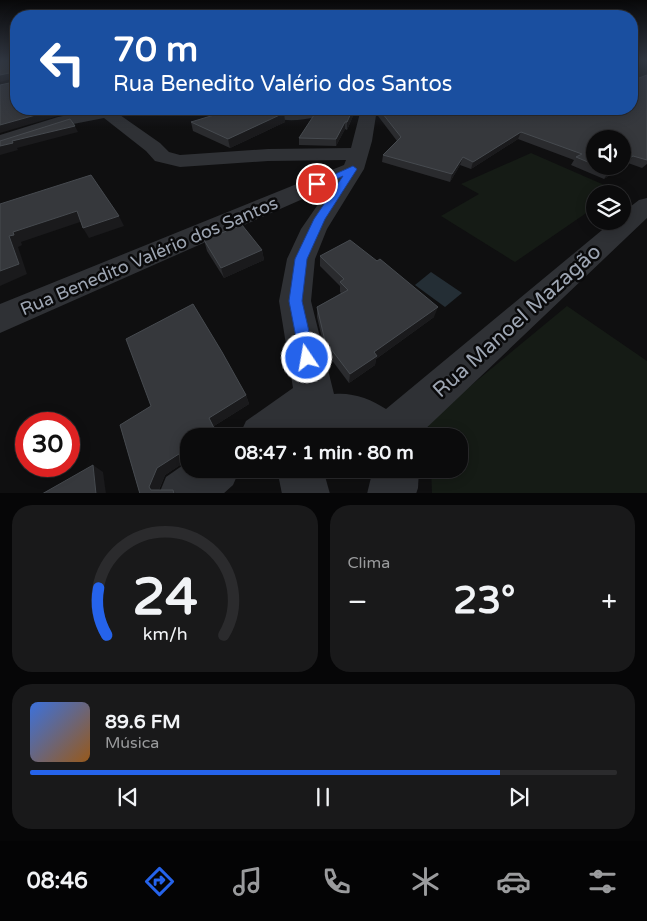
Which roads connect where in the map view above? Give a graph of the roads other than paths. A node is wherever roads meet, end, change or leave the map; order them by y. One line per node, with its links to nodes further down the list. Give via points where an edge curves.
1 (90, 115): 6 (street)
2 (110, 115): 7 (street, via 162,156 180,161 268,155)
3 (282, 115): 4 (street)
4 (306, 115)
5 (368, 115): 7 (street)
6 (0, 141)
7 (356, 162): 9 (street, Rua Benedito Valério dos Santos); 10 (street, via 318,222 301,259 295,301)
8 (647, 205): 13 (street, Rua Manoel Mazagão)
9 (0, 319)
10 (314, 419): 11 (street); 12 (street, via 348,413 362,416)
11 (286, 428)
12 (378, 428)
13 (395, 428)
14 (204, 478): 17 (street)
15 (301, 478): 18 (street)
16 (395, 478): 19 (street)
17 (183, 493)
18 (306, 493)
19 (392, 493)

